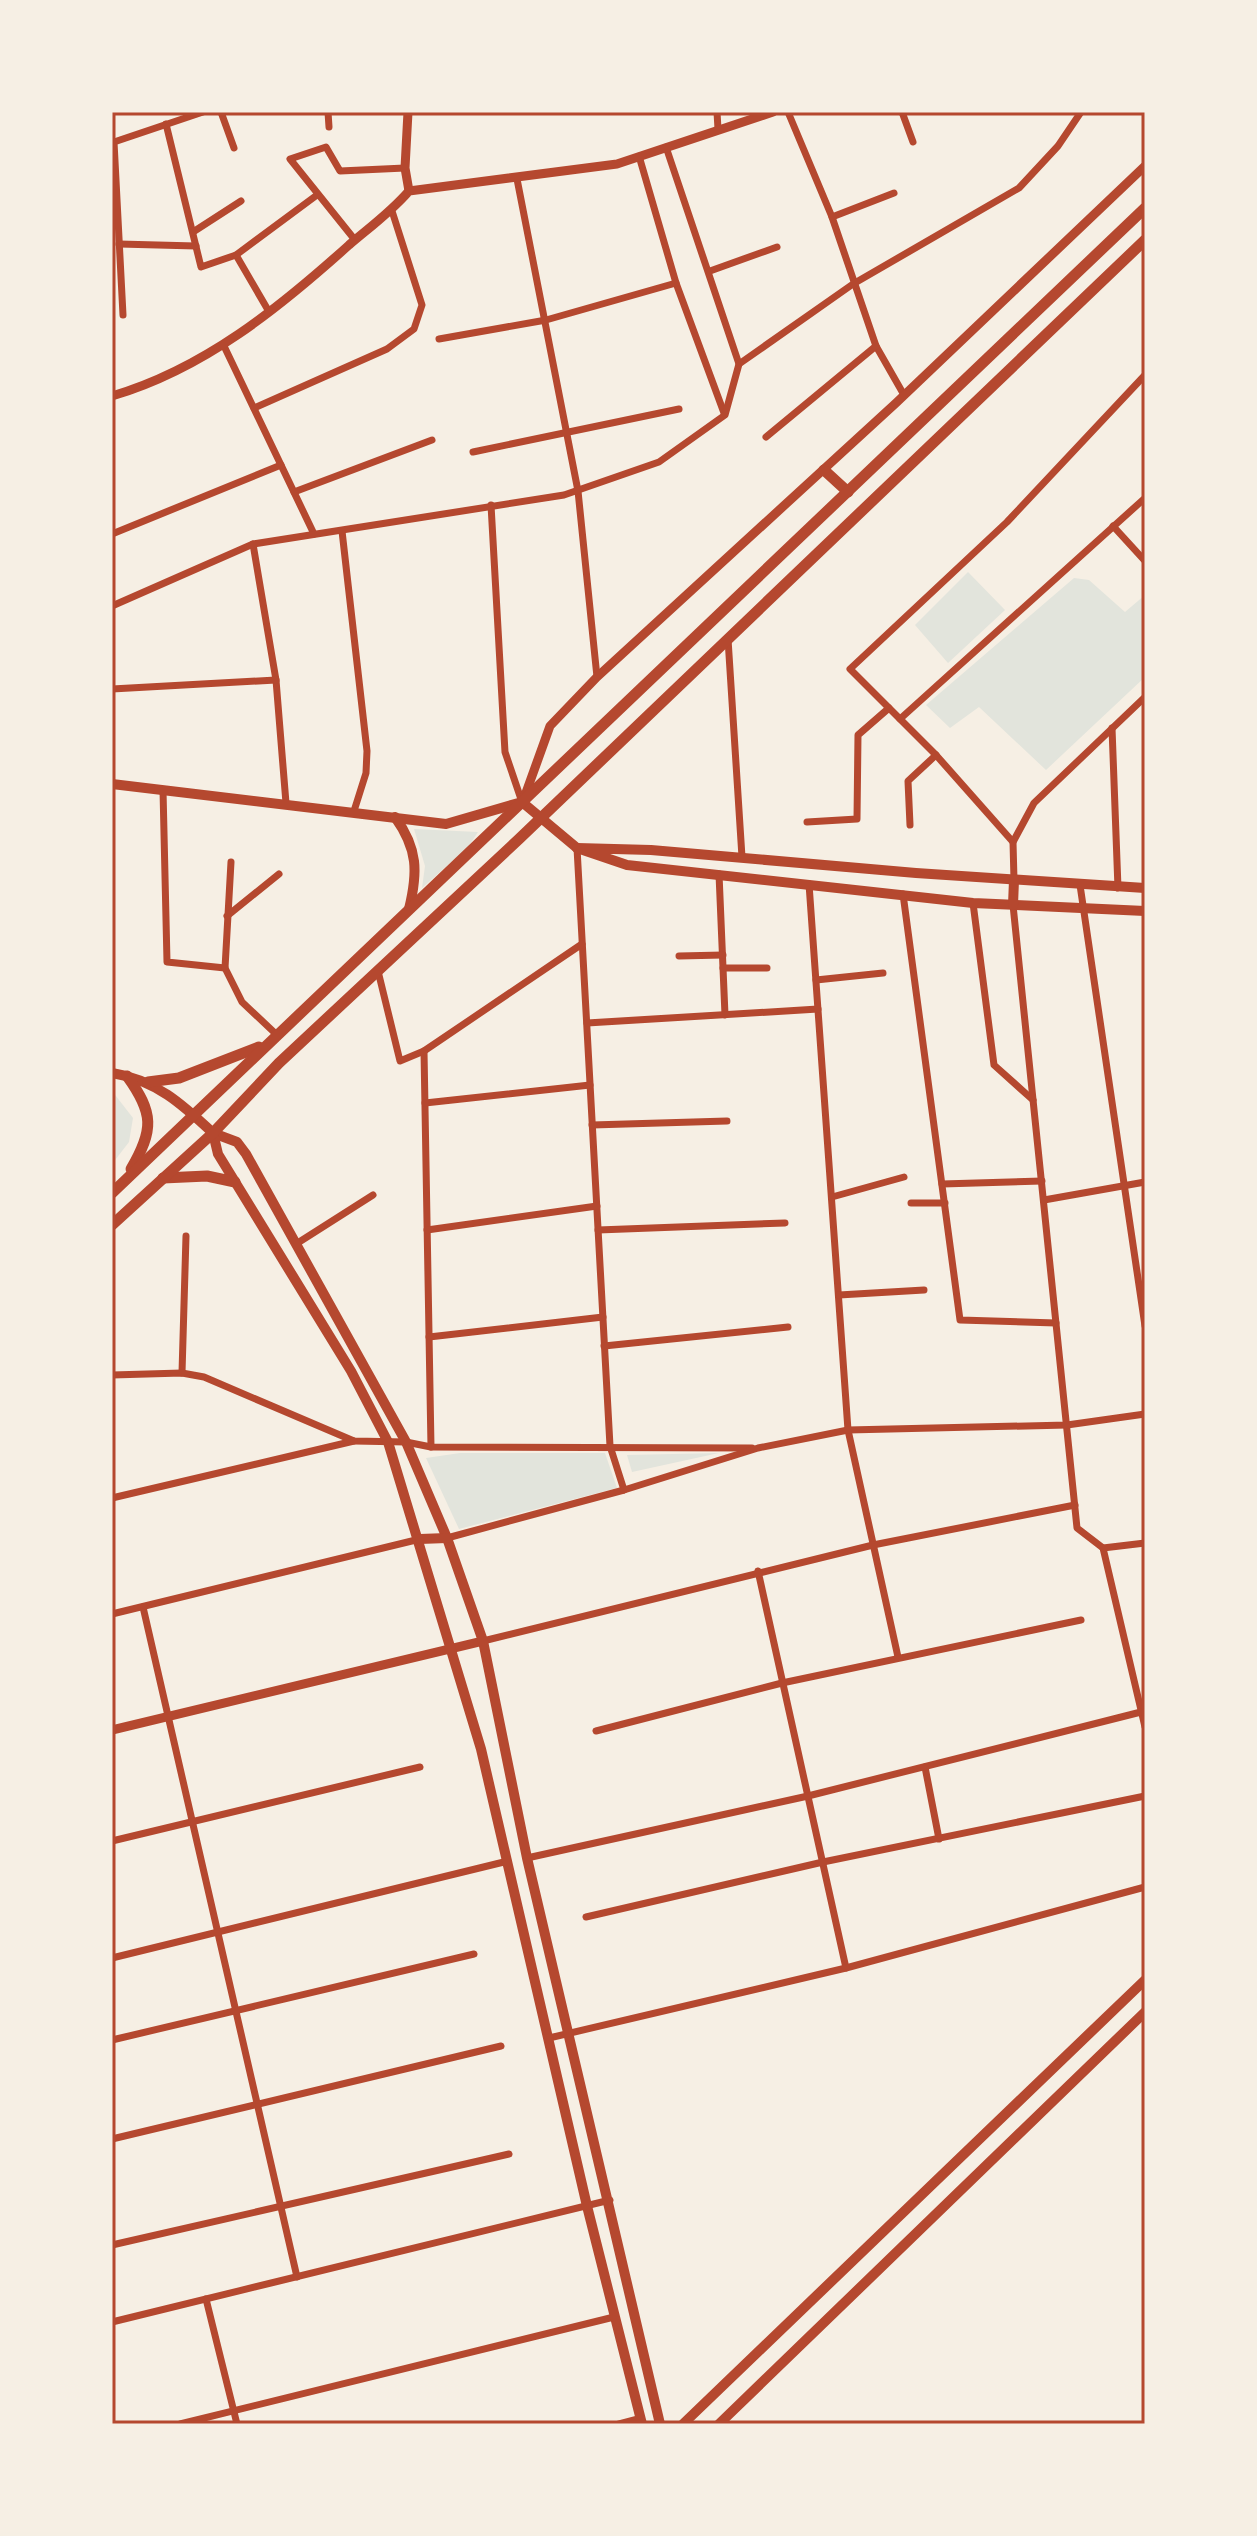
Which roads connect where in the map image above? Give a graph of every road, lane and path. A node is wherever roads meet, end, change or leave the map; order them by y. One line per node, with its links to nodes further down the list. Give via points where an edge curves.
1 (203, 112): 10 (street)
2 (221, 112): 15 (street)
3 (328, 112): 11 (street)
4 (408, 112): 18 (street)
5 (717, 112): 12 (street)
6 (773, 112): 12 (street)
7 (788, 112): 26 (street)
8 (902, 112): 13 (street)
9 (1081, 112): 36 (street, via 1019,188)
10 (166, 124): 27 (street); 30 (street, via 114,142)
11 (329, 127)
12 (718, 129): 14 (street)
13 (913, 142)
14 (666, 147): 16 (street); 34 (street)
15 (234, 148)
16 (639, 156): 19 (street); 35 (street)
17 (1145, 166): 45 (street)
18 (405, 168): 20 (street); 22 (street, via 340,171 326,147 290,159)
19 (517, 179): 20 (street); 39 (street)
20 (409, 191): 25 (street)
21 (894, 193): 26 (street)
22 (317, 195): 28 (street); 33 (street)
23 (241, 201): 27 (street)
24 (1145, 208): 58 (main road)
25 (392, 211): 28 (street); 47 (street, via 422,305 414,329 387,349)
26 (832, 217): 36 (street)
27 (193, 232): 31 (street)
28 (355, 240): 37 (street, via 291,297)
29 (1145, 240): 68 (main road)
30 (119, 244): 31 (street); 38 (street)
31 (196, 246): 33 (street, via 201,267)
32 (777, 247): 34 (street)
33 (236, 255): 37 (street)
34 (710, 271): 43 (street)
35 (676, 283): 39 (street); 49 (street)
36 (853, 284): 42 (street); 43 (street)
37 (268, 310): 41 (street)
38 (123, 315)
39 (546, 320): 40 (street); 50 (street)
40 (439, 339)
41 (224, 346): 46 (street); 47 (street)
42 (876, 346): 45 (street); 51 (street)
43 (739, 364): 49 (street)
44 (1145, 375): 73 (street, via 1007,522 850,669)
45 (904, 395): 55 (street)
46 (112, 396)
47 (254, 408): 54 (street)
48 (679, 409): 50 (street)
49 (725, 415): 56 (street, via 659,462)
50 (567, 435): 53 (street); 56 (street)
51 (766, 437)
52 (432, 440): 57 (street)
53 (473, 452)
54 (281, 465): 57 (street); 63 (street)
55 (824, 470): 58 (main road); 69 (street)
56 (578, 491): 60 (street); 69 (street)
57 (294, 492): 64 (street)
58 (848, 492): 79 (main road)
59 (1145, 498): 61 (street)
60 (491, 505): 62 (street); 79 (street, via 505,752)
61 (1113, 526): 66 (street); 74 (street)
62 (342, 531): 64 (street); 81 (street, via 367,751)
63 (112, 534)
64 (314, 534): 65 (street)
65 (253, 544): 67 (street); 70 (street)
66 (1145, 561)
67 (112, 606)
68 (728, 639): 83 (main road); 88 (street)
69 (597, 677): 79 (street, via 550,726)
70 (276, 680): 71 (street); 80 (street)
71 (112, 689)
72 (1145, 697): 75 (street)
73 (889, 708): 74 (street); 84 (street, via 858,735 857,819)
74 (900, 719): 76 (street)
75 (1112, 728): 86 (street, via 1034,803); 95 (street)
76 (936, 755): 85 (street, via 908,781); 86 (street)
77 (112, 784): 78 (main road)
78 (163, 790): 80 (main road); 108 (street, via 167,962)
79 (522, 802): 82 (main road, via 446,824); 83 (main road); 101 (main road)
80 (286, 803): 81 (main road)
81 (354, 811): 82 (main road)
82 (395, 817): 101 (main road, via 414,847 417,865)
83 (540, 818): 87 (main road); 111 (main road)
84 (807, 822)
85 (910, 825)
86 (1013, 842): 92 (street)
87 (577, 848): 88 (main road); 91 (main road, via 627,865); 105 (street)
88 (742, 857): 92 (main road)
89 (231, 862): 104 (street)
90 (279, 874): 104 (street)
91 (719, 874): 93 (main road); 106 (street)
92 (1014, 880): 94 (main road); 99 (main road)
93 (809, 884): 97 (main road); 113 (street)
94 (1080, 885): 95 (main road); 100 (street)
95 (1118, 888): 96 (main road); 102 (main road)
96 (1145, 888)
97 (903, 894): 98 (main road); 136 (street)
98 (973, 903): 99 (main road); 123 (street, via 994,1065)
99 (1013, 905): 100 (main road); 123 (street)
100 (1083, 906): 102 (main road); 135 (street)
101 (409, 909): 117 (main road)
102 (1116, 909): 103 (main road)
103 (1145, 911)
104 (227, 916): 108 (street)
105 (582, 944): 116 (street); 118 (street)
106 (723, 955): 107 (street); 109 (street)
107 (679, 956)
108 (225, 968): 117 (street, via 242,1002)
109 (723, 968): 110 (street); 115 (street)
110 (767, 968)
111 (378, 970): 118 (street, via 400,1061); 128 (main road)
112 (883, 973): 113 (street)
113 (816, 980): 114 (street)
114 (818, 1009): 115 (street); 139 (street)
115 (725, 1015): 116 (street)
116 (587, 1023): 122 (street)
117 (274, 1038): 121 (main road, via 229,1061); 125 (main road)
118 (424, 1051): 124 (street)
119 (112, 1073): 120 (main road)
120 (127, 1076): 121 (main road); 132 (main road, via 142,1097 148,1139)
121 (148, 1082): 125 (main road)
122 (590, 1085): 124 (street); 127 (street)
123 (1033, 1100): 131 (street)
124 (425, 1103): 146 (street)
125 (194, 1116): 128 (main road); 132 (main road)
126 (727, 1121): 127 (street)
127 (592, 1125): 143 (street)
128 (213, 1133): 130 (main road); 133 (main road, via 218,1154); 149 (main road, via 237,1142)
129 (904, 1177): 139 (street)
130 (162, 1178): 133 (main road, via 207,1176); 145 (main road)
131 (1042, 1181): 136 (street); 140 (street)
132 (123, 1182): 137 (main road)
133 (235, 1182): 164 (main road, via 351,1371)
134 (1145, 1182): 135 (street)
135 (1124, 1183): 140 (street); 154 (street)
136 (942, 1184): 142 (street)
137 (112, 1193)
138 (373, 1195): 149 (street)
139 (832, 1197): 151 (street)
140 (1044, 1200): 153 (street)
141 (911, 1203): 142 (street)
142 (945, 1203): 153 (street, via 960,1320)
143 (597, 1206): 146 (street); 147 (street)
144 (785, 1223): 147 (street)
145 (112, 1225)
146 (427, 1230): 156 (street)
147 (598, 1230): 152 (street)
148 (186, 1236): 158 (street)
149 (296, 1244): 165 (main road)
150 (924, 1290): 151 (street)
151 (839, 1295): 162 (street)
152 (603, 1317): 156 (street); 157 (street)
153 (1056, 1323): 161 (street)
154 (1145, 1326)
155 (788, 1327): 157 (street)
156 (429, 1337): 167 (street)
157 (604, 1346): 166 (street)
158 (182, 1373): 159 (street); 163 (street, via 240,1391)
159 (112, 1375)
160 (1145, 1414): 161 (street)
161 (1067, 1425): 162 (street); 171 (street)
162 (848, 1430): 168 (street); 175 (street)
163 (354, 1441): 164 (street); 170 (street)
164 (388, 1442): 165 (street); 173 (main road)
165 (406, 1442): 167 (street); 172 (main road)
166 (610, 1446): 167 (street); 168 (street); 169 (street)
167 (431, 1447)
168 (758, 1448): 169 (street)
169 (624, 1490): 172 (street)
170 (112, 1498)
171 (1075, 1505): 175 (street); 176 (street, via 1077,1528)
172 (447, 1538): 173 (main road); 181 (main road)
173 (420, 1539): 178 (street); 182 (main road)
174 (1145, 1543): 176 (street)
175 (873, 1545): 177 (street); 183 (street)
176 (1103, 1548): 185 (street)
177 (758, 1571): 181 (street); 184 (street)
178 (143, 1607): 179 (street); 186 (street)
179 (112, 1614)
180 (1081, 1620): 183 (street)
181 (483, 1641): 182 (street); 197 (main road)
182 (452, 1649): 186 (street); 198 (main road)
183 (898, 1657): 184 (street)
184 (782, 1683): 189 (street); 192 (street)
185 (1141, 1712): 187 (street); 191 (street)
186 (168, 1717): 188 (street); 194 (street)
187 (1145, 1727)
188 (112, 1730)
189 (596, 1731)
190 (420, 1767): 194 (street)
191 (925, 1767): 192 (street); 195 (street)
192 (808, 1796): 197 (street); 199 (street)
193 (1145, 1796): 195 (street)
194 (192, 1822): 196 (street); 202 (street)
195 (939, 1839): 199 (street)
196 (112, 1841)
197 (527, 1858): 209 (main road)
198 (508, 1861): 202 (street); 210 (main road)
199 (823, 1862): 201 (street); 205 (street)
200 (1145, 1887): 205 (street)
201 (586, 1917)
202 (217, 1931): 204 (street); 207 (street)
203 (474, 1954): 207 (street)
204 (112, 1958)
205 (846, 1968): 209 (street)
206 (1145, 1980): 230 (main road)
207 (235, 2011): 211 (street); 213 (street)
208 (1145, 2012): 231 (main road)
209 (568, 2035): 210 (street); 216 (main road)
210 (549, 2038): 217 (main road)
211 (112, 2040)
212 (501, 2046): 213 (street)
213 (258, 2107): 214 (street); 218 (street)
214 (112, 2139)
215 (509, 2154): 218 (street)
216 (610, 2200): 217 (street); 229 (main road)
217 (587, 2206): 220 (street); 222 (main road)
218 (281, 2208): 219 (street); 220 (street)
219 (112, 2245)
220 (297, 2277): 221 (street)
221 (206, 2299): 223 (street); 224 (street)
222 (614, 2317): 224 (street); 225 (main road)
223 (112, 2322)
224 (234, 2409): 226 (street); 227 (street)
225 (638, 2422): 228 (street)
226 (180, 2424)
227 (237, 2424)
228 (619, 2424)
229 (660, 2424)
230 (683, 2424)
231 (719, 2424)

